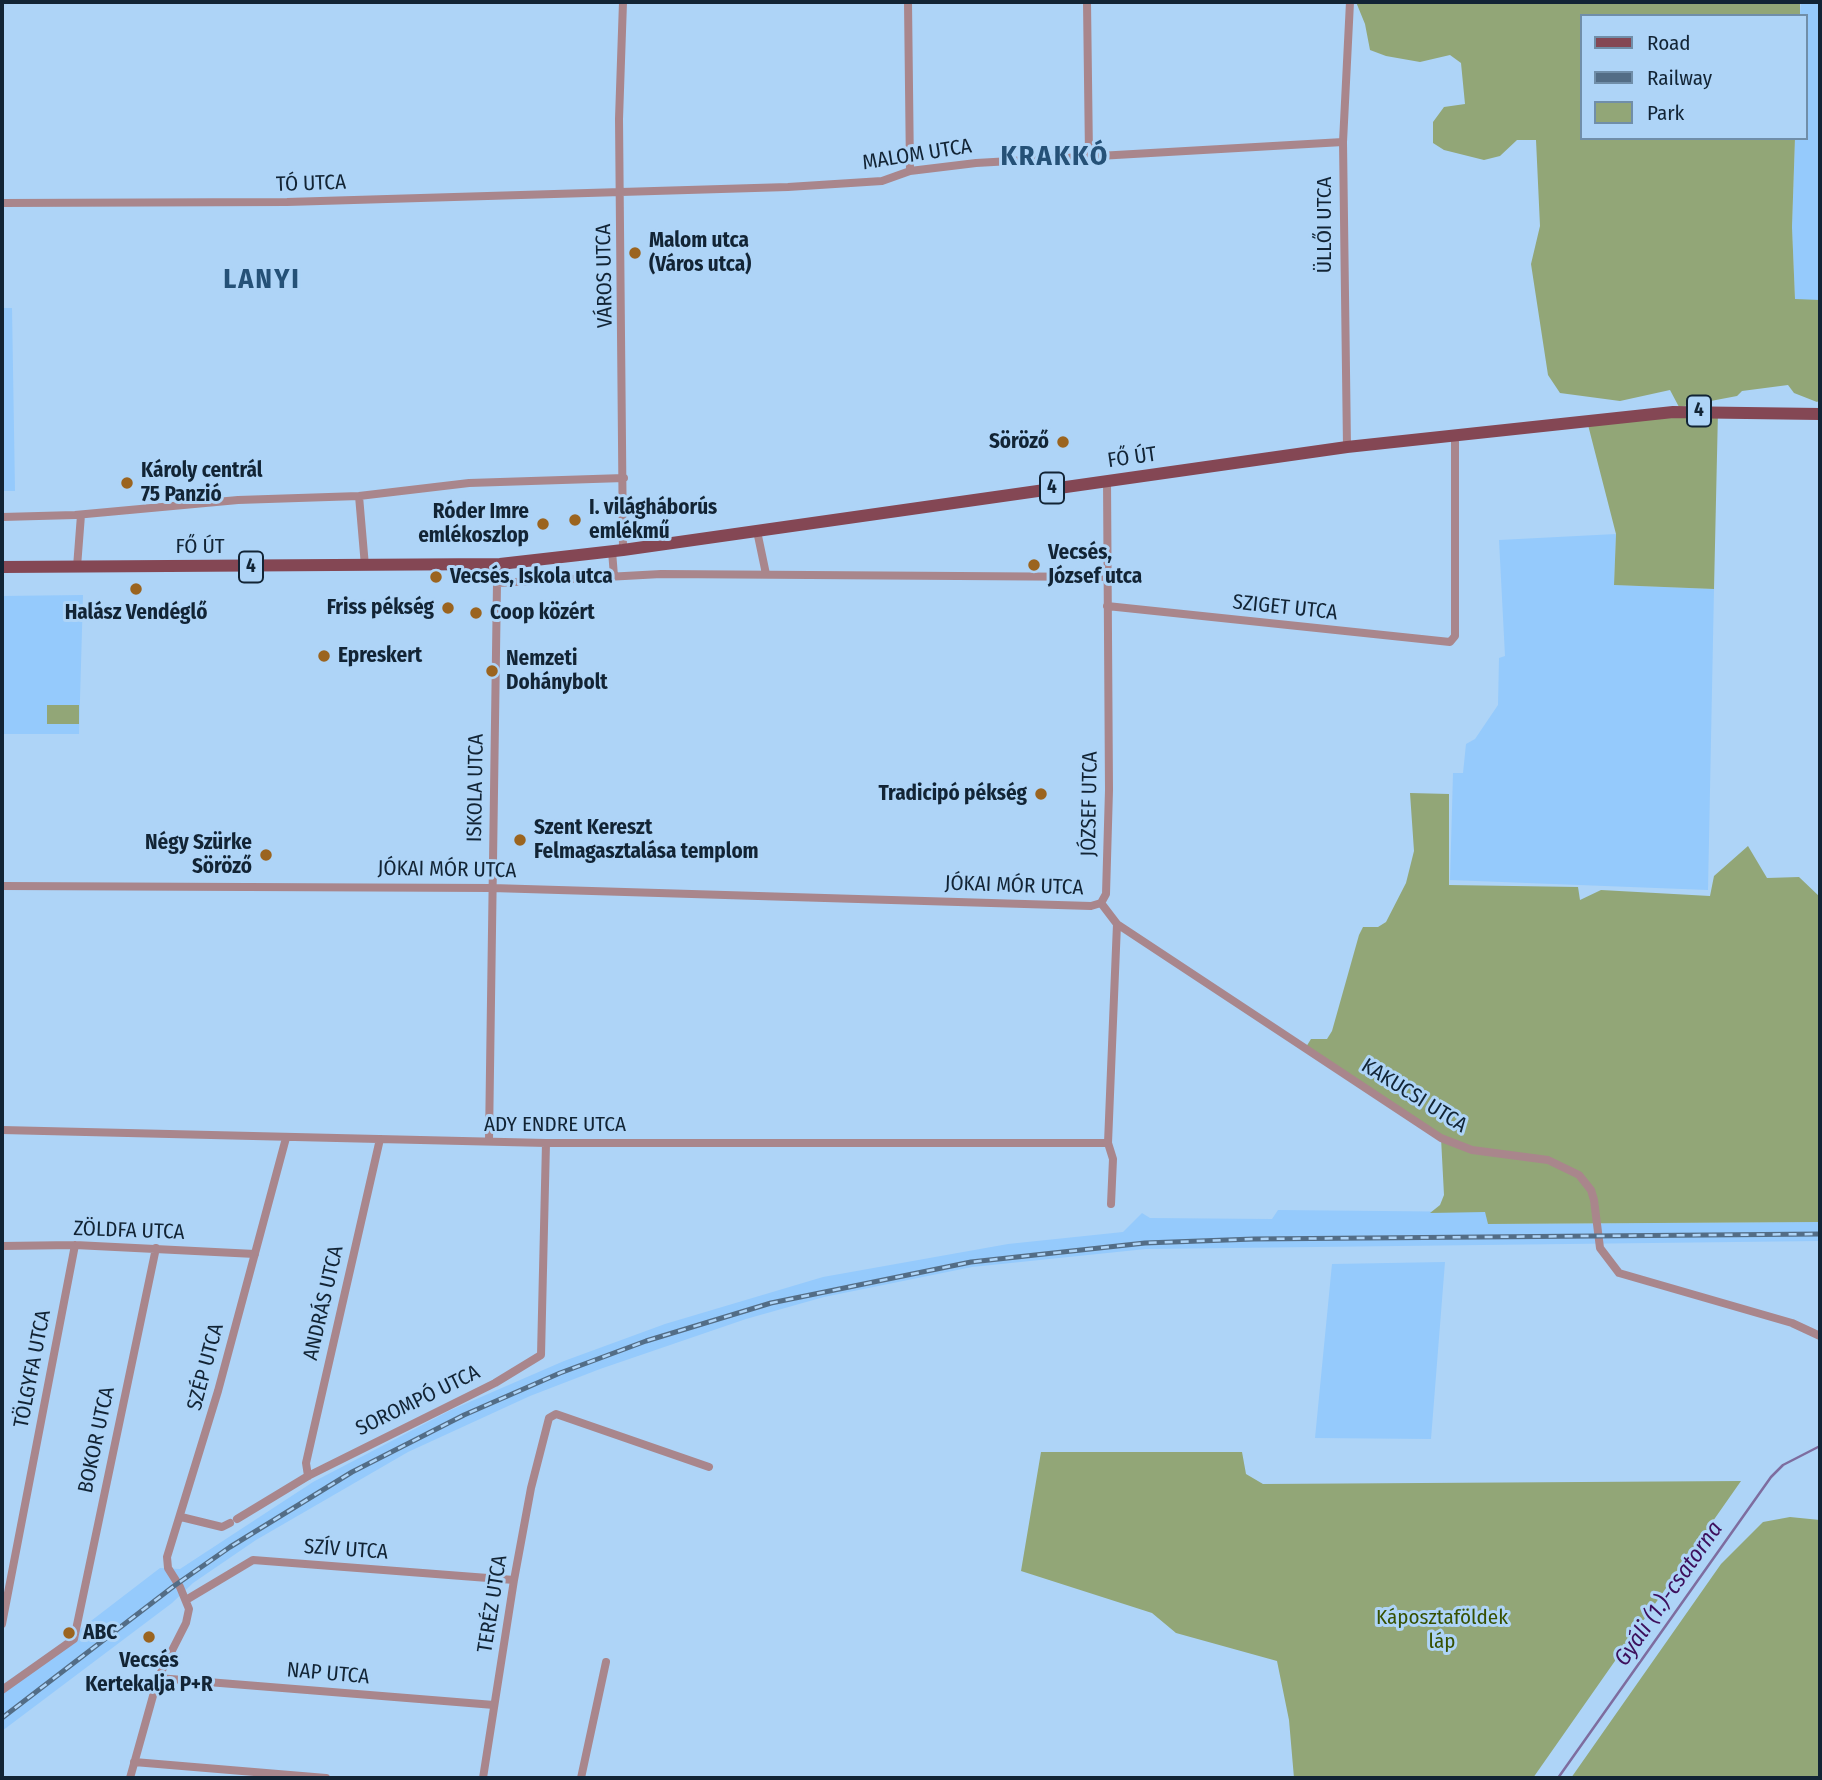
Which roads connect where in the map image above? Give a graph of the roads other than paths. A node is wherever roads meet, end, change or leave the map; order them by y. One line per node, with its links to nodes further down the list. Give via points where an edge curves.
1 (623, 2): 8 (street, VÁROS UTCA)
2 (908, 2): 7 (street)
3 (1087, 2): 6 (street)
4 (1350, 2): 5 (street, ÜLLŐI UTCA)
5 (1343, 142): 6 (street, MALOM UTCA); 12 (street, ÜLLŐI UTCA)
6 (1089, 156): 7 (street, MALOM UTCA)
7 (910, 171): 8 (street, MALOM UTCA, via 869,181)
8 (622, 194): 9 (street, TÓ UTCA); 13 (street, VÁROS UTCA)
9 (2, 203)
10 (1820, 414): 11 (main road, FŐ ÚT / 4, via 1674,412)
11 (1455, 435): 12 (main road, FŐ ÚT / 4); 28 (street, SZIGET UTCA, via 1455,636 1450,642)
12 (1347, 447): 14 (main road, FŐ ÚT / 4)
13 (625, 478): 15 (street, FŐ ÚT, via 469,483); 19 (street, VÁROS UTCA)
14 (1107, 481): 18 (main road, FŐ ÚT / 4); 26 (street, JÓZSEF UTCA)
15 (359, 496): 16 (street, FŐ ÚT, via 238,500); 21 (street)
16 (81, 515): 17 (street, FŐ ÚT); 22 (street)
17 (2, 517)
18 (757, 531): 19 (main road, FŐ ÚT / 4); 24 (street)
19 (618, 551): 20 (main road, FŐ ÚT / 4); 25 (street)
20 (500, 564): 21 (main road, FŐ ÚT / 4); 27 (street, ISKOLA UTCA)
21 (365, 566): 22 (main road, FŐ ÚT / 4)
22 (78, 567): 23 (main road, FŐ ÚT / 4)
23 (2, 568)
24 (766, 574): 25 (street); 26 (street)
25 (614, 576): 27 (street)
26 (1107, 577): 28 (street, JÓZSEF UTCA)
27 (497, 583): 30 (street, ISKOLA UTCA)
28 (1107, 606): 31 (street, JÓZSEF UTCA, via 1110,790 1106,894)
29 (2, 886): 30 (street, JÓKAI MÓR UTCA)
30 (492, 888): 31 (street, JÓKAI MÓR UTCA); 36 (street, ISKOLA UTCA)
31 (1101, 903): 32 (street)
32 (1117, 925): 38 (street); 44 (street, KAKUCSI UTCA, via 1441,1138 1472,1150 1548,1160 1579,1175 1594,1200 1600,1248 1619,1273 1792,1323)
33 (2, 1130): 34 (street, ADY ENDRE UTCA)
34 (286, 1138): 35 (street, ADY ENDRE UTCA); 43 (street, SZÉP UTCA)
35 (380, 1139): 36 (street, ADY ENDRE UTCA); 46 (street, ANDRÁS UTCA, via 306,1462)
36 (489, 1139): 37 (street, ADY ENDRE UTCA)
37 (546, 1143): 38 (street, ADY ENDRE UTCA); 46 (street, SOROMPÓ UTCA, via 541,1355 495,1383)
38 (1108, 1143): 39 (street, via 1113,1159)
39 (1111, 1205)
40 (75, 1245): 41 (street, ZÖLDFA UTCA); 42 (street, ZÖLDFA UTCA); 50 (street, TÖLGYFA UTCA)
41 (2, 1246)
42 (156, 1248): 43 (street, ZÖLDFA UTCA); 53 (street, BOKOR UTCA, via 74,1639)
43 (255, 1255): 47 (street, SZÉP UTCA)
44 (1820, 1336)
45 (709, 1467): 48 (street, TERÉZ UTCA, via 556,1414 549,1418)
46 (308, 1476): 47 (street, SOROMPÓ UTCA, via 222,1527)
47 (181, 1517): 49 (street, SZÉP UTCA, via 167,1557 168,1568)
48 (513, 1580): 49 (street, SZÍV UTCA, via 253,1560); 54 (street, TERÉZ UTCA)
49 (186, 1600): 52 (street, via 187,1623)
50 (2, 1623)
51 (606, 1662): 59 (street)
52 (158, 1678): 54 (street, NAP UTCA); 55 (street)
53 (2, 1690)
54 (494, 1705): 58 (street, TERÉZ UTCA)
55 (134, 1762): 56 (street); 57 (street)
56 (130, 1778)
57 (326, 1778)
58 (483, 1778)
59 (581, 1778)

